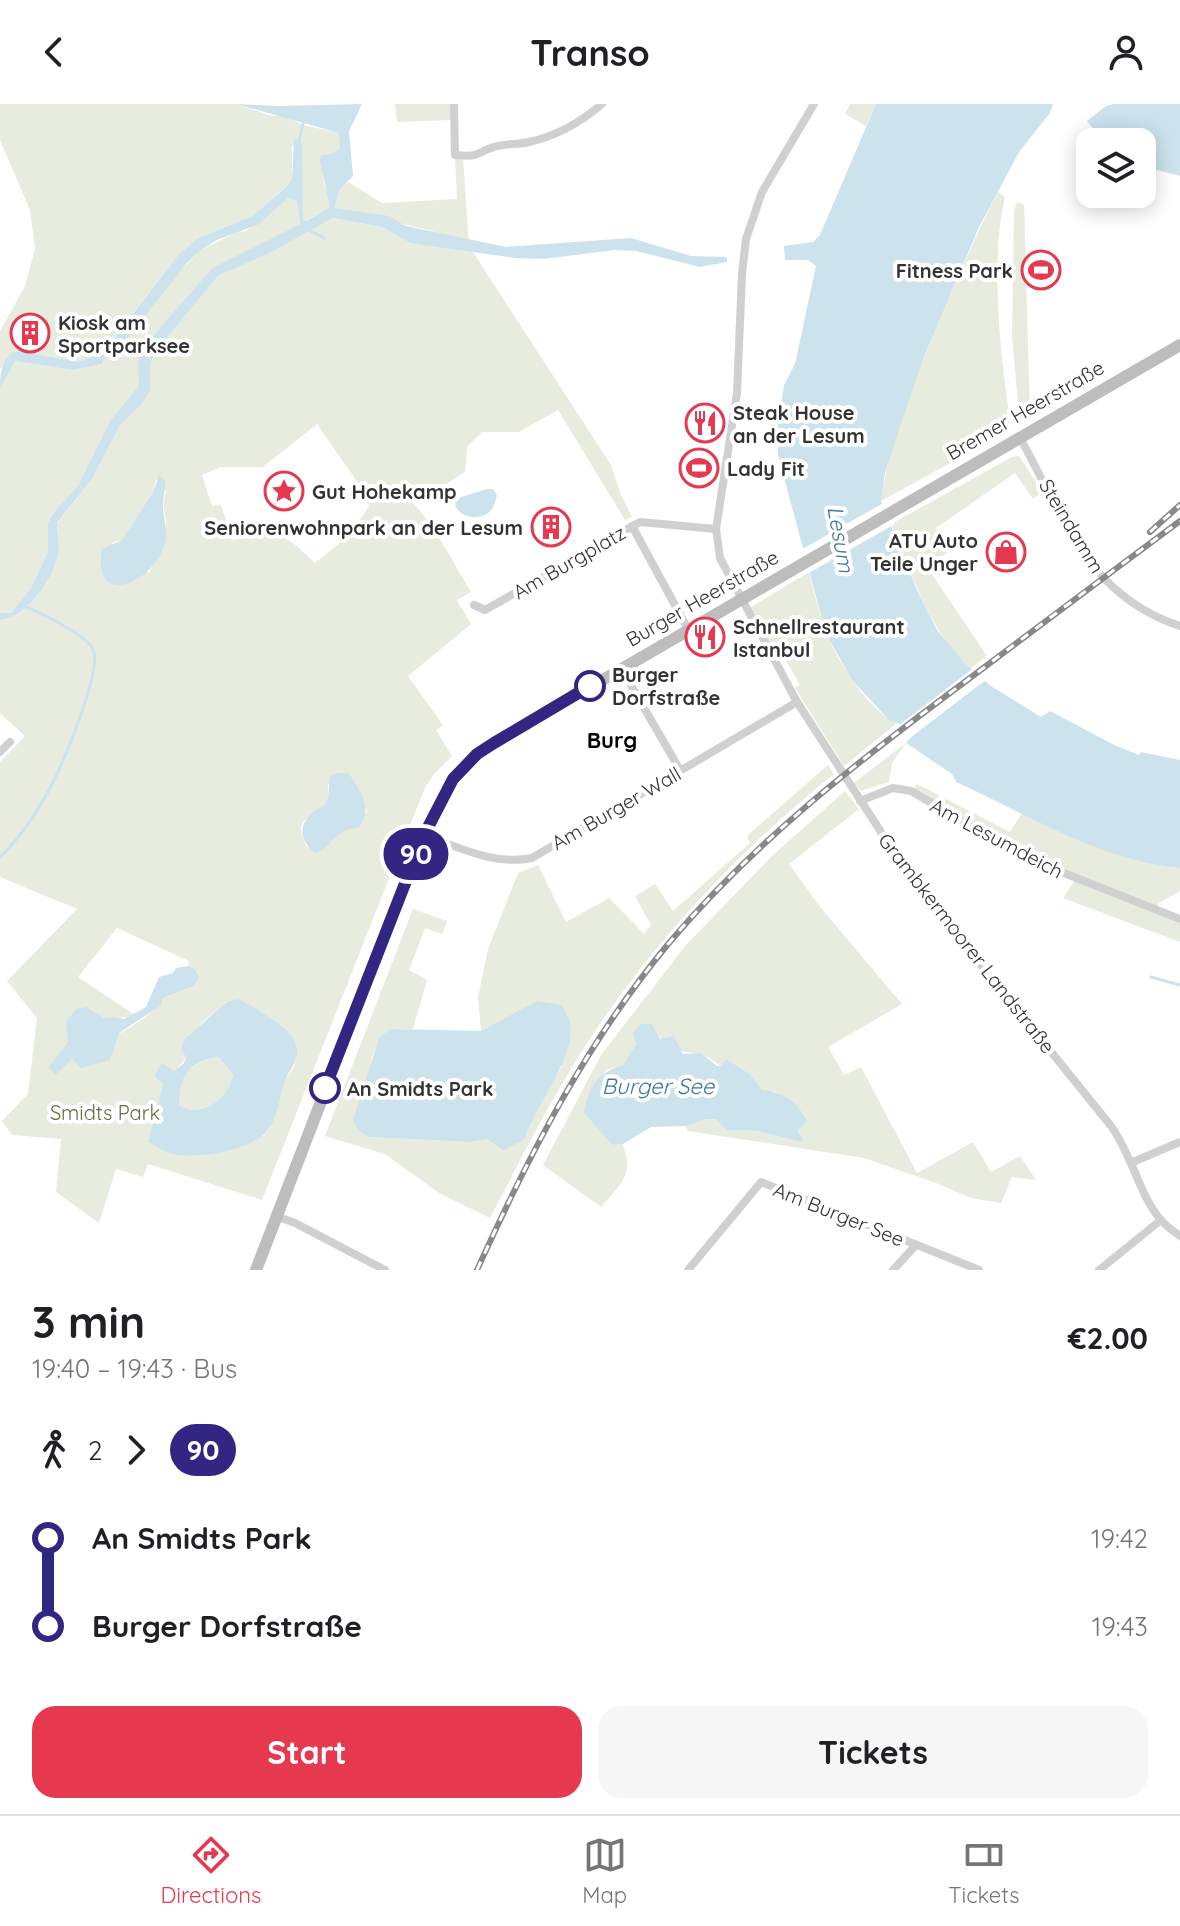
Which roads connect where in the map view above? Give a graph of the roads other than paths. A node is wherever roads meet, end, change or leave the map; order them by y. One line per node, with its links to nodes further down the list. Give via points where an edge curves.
1 (454, 104): 2 (street, via 455,155 477,156 492,147 547,137)
2 (602, 104)
3 (814, 104): 8 (street, via 762,192 746,239 737,393)
4 (1180, 345): 5 (main road, Bremer Heerstraße)
5 (1019, 436): 6 (main road, Bremer Heerstraße); 11 (street, Steindamm, via 1098,574 1138,608)
6 (892, 511): 9 (main road, Burger Heerstraße)
7 (632, 526): 8 (street, Am Burgplatz, via 640,522); 10 (street, Am Burgplatz, via 485,610); 12 (street)
8 (716, 529): 9 (street, Grambkermoorer Landstraße, via 720,558)
9 (740, 599): 12 (main road, Burger Heerstraße); 14 (street, Grambkermoorer Landstraße)
10 (474, 605)
11 (1180, 626)
12 (688, 629): 13 (main road, Burger Heerstraße)
13 (621, 668): 17 (street); 19 (main road, Burger Heerstraße, via 477,754 453,779)
14 (797, 702): 17 (street, Am Burger Wall); 18 (street, Grambkermoorer Landstraße)
15 (10, 742): 16 (street)
16 (0, 752)
17 (680, 770): 19 (street, Am Burger Wall, via 532,858 500,860)
18 (860, 801): 20 (street, Am Lesumdeich, via 893,788 911,791 1026,858); 22 (street, Grambkermoorer Landstraße, via 939,913 1111,1126)
19 (424, 835): 23 (main road, Burger Heerstraße)
20 (1180, 919)
21 (1180, 1142): 22 (street)
22 (1133, 1162): 24 (street, Grambkermoorer Landstraße)
23 (276, 1216): 27 (main road, Burger Heerstraße); 28 (street)
24 (1161, 1220): 25 (street, Grambkermoorer Landstraße); 32 (street)
25 (1180, 1236)
26 (916, 1245): 29 (street, Am Burger See, via 761,1182); 30 (street); 31 (street, Am Burger See)
27 (256, 1270)
28 (385, 1270)
29 (688, 1270)
30 (893, 1270)
31 (979, 1270)
32 (1099, 1270)

